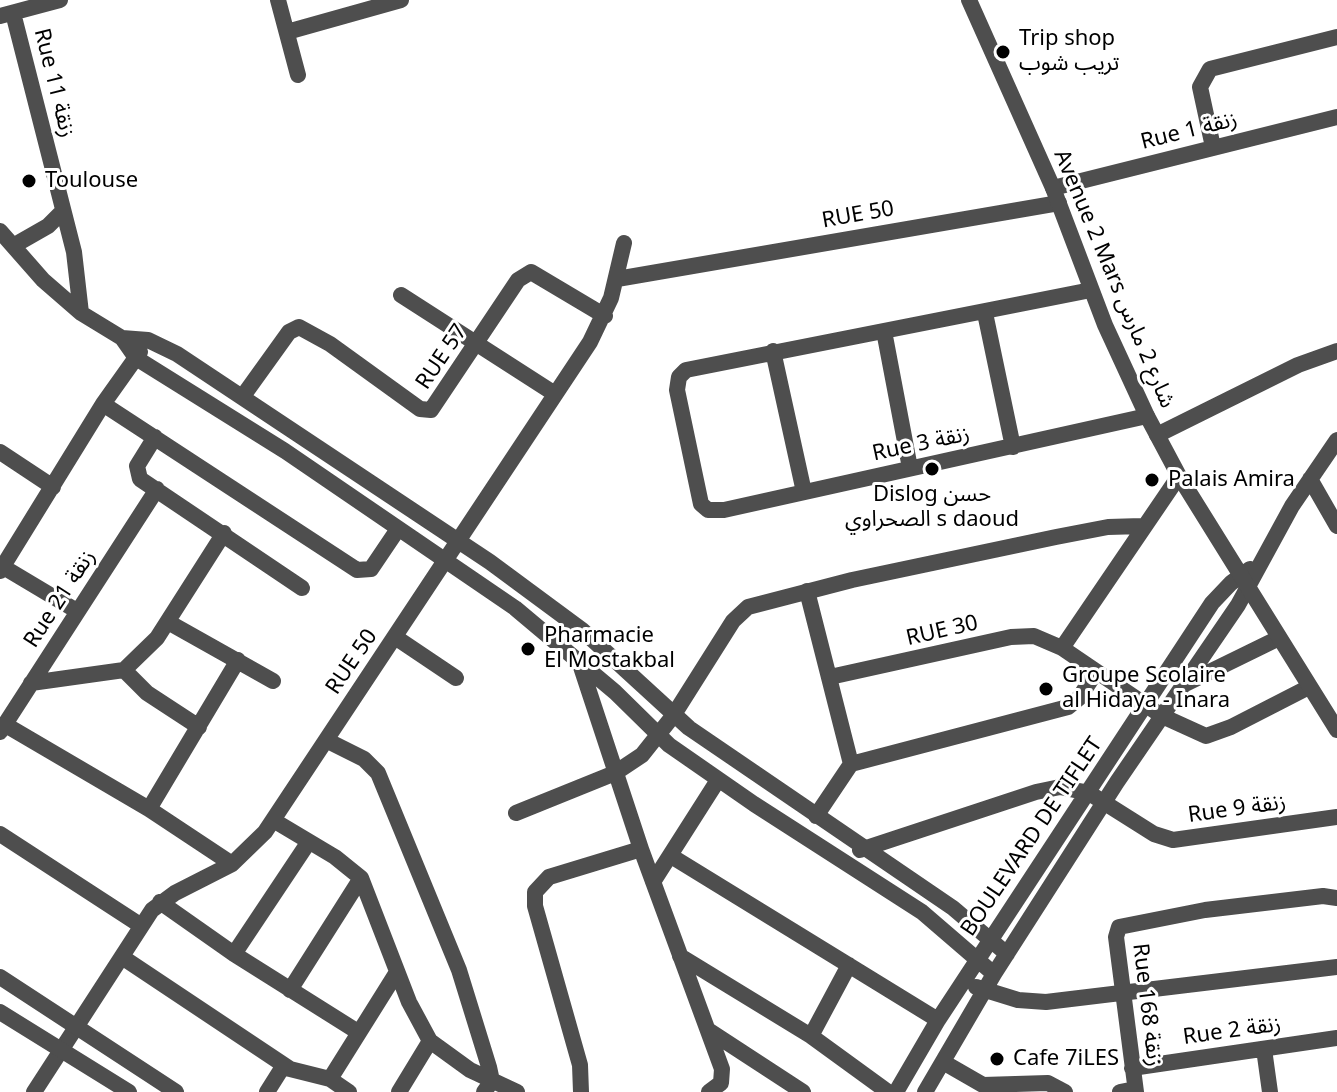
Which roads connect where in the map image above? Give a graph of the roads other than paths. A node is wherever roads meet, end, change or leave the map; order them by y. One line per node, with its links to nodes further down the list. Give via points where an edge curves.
1 (278, 0): 6 (street)
2 (401, 0): 6 (street)
3 (969, 0): 11 (street, Avenue 2 Mars شارع 2 مارس)
4 (54, 1): 5 (street)
5 (6, 15): 12 (street, Rue 11 زنقة)
6 (287, 32): 8 (street)
7 (1337, 37): 10 (street, via 1210,69 1200,87)
8 (298, 75)
9 (1337, 117): 10 (street, Rue 1 زنقة)
10 (1213, 147): 11 (street, Rue 1 زنقة)
11 (1056, 196): 16 (street, RUE 50); 17 (street, Avenue 2 Mars شارع 2 مارس)
12 (63, 211): 15 (street); 19 (street, Rue 11 زنقة, via 78,269)
13 (0, 231): 15 (street)
14 (624, 243): 16 (street, RUE 50)
15 (13, 246): 19 (street)
16 (617, 279): 21 (street, RUE 50)
17 (1091, 290): 20 (street); 32 (street, Avenue 2 Mars شارع 2 مارس)
18 (401, 295): 25 (street)
19 (81, 313): 23 (street)
20 (985, 313): 22 (street); 36 (street)
21 (605, 316): 25 (street, RUE 57, via 541,275 525,274); 29 (street, RUE 50)
22 (884, 331): 26 (street); 38 (street)
23 (122, 338): 24 (street); 28 (street)
24 (148, 340): 28 (street); 30 (street)
25 (477, 346): 29 (street); 30 (street, RUE 57, via 428,411 308,330 294,328)
26 (773, 351): 43 (street); 43 (street, Rue 3 زنقة, via 686,370 679,377 680,404 704,508 724,510)
27 (1337, 351): 33 (street)
28 (136, 358): 31 (street); 46 (street)
29 (555, 394): 48 (street, RUE 50)
30 (243, 396): 48 (street)
31 (103, 404): 34 (street); 41 (street)
32 (1147, 416): 33 (street, Avenue 2 Mars شارع 2 مارس); 36 (street, Rue 3 زنقة)
33 (1157, 435): 39 (street, Avenue 2 Mars شارع 2 مارس)
34 (155, 437): 42 (street, via 136,471); 46 (street, via 357,570 371,569)
35 (1337, 440): 40 (street)
36 (1013, 447): 38 (street, Rue 3 زنقة)
37 (0, 452): 41 (street)
38 (910, 468): 43 (street, Rue 3 زنقة)
39 (1179, 476): 44 (street); 51 (street, Avenue 2 Mars شارع 2 مارس)
40 (1310, 479): 45 (street); 51 (street)
41 (53, 487): 50 (street)
42 (157, 489): 47 (street); 54 (street, Rue 21 زنقة)
43 (804, 492)
44 (1142, 526): 53 (street, via 1077,532); 58 (street)
45 (1337, 526)
46 (398, 529): 49 (street)
47 (224, 533): 52 (street); 55 (street)
48 (459, 540): 49 (street, RUE 50); 70 (street, via 582,630)
49 (446, 560): 56 (street, RUE 50); 59 (street)
50 (1, 567): 54 (street)
51 (1245, 580): 57 (street, Avenue 2 Mars شارع 2 مارس); 67 (street, BOULEVARD DE TIFLET); 69 (street, BOULEVARD DE TIFLET, via 1212,603)
52 (302, 588)
53 (807, 591): 63 (street); 70 (street, via 739,612)
54 (77, 611): 66 (street, Rue 21 زنقة)
55 (168, 622): 60 (street); 61 (street)
56 (395, 637): 64 (street); 76 (street, RUE 50)
57 (1279, 638): 67 (street); 68 (street, Avenue 2 Mars شارع 2 مارس)
58 (1062, 648): 62 (street, RUE 30); 63 (street, RUE 30, via 1025,635)
59 (578, 659): 75 (street); 78 (street)
60 (238, 660): 65 (street); 72 (street)
61 (124, 670): 66 (street); 72 (street, via 147,693)
62 (1096, 672): 69 (street, RUE 30); 77 (street, via 1079,698 1065,708)
63 (830, 677): 77 (street)
64 (456, 678)
65 (273, 681)
66 (31, 683): 73 (street, Rue 21 زنقة)
67 (1183, 684): 71 (street, BOULEVARD DE TIFLET)
68 (1309, 687): 71 (street, RUE 30, via 1212,735 1198,735); 74 (street, Avenue 2 Mars شارع 2 مارس)
69 (1146, 706): 71 (street, RUE 30); 80 (street, BOULEVARD DE TIFLET)
70 (673, 716): 75 (street); 84 (street)
71 (1162, 716): 81 (street, BOULEVARD DE TIFLET)
72 (199, 727): 82 (street)
73 (2, 728): 82 (street)
74 (1337, 730)
75 (658, 735): 78 (street, via 635,762); 79 (street)
76 (326, 740): 86 (street, RUE 50); 128 (street, via 364,759 378,773 459,970)
77 (851, 764): 84 (street)
78 (615, 773): 83 (street); 90 (street)
79 (718, 780): 91 (street); 93 (street)
80 (1089, 793): 81 (street, Rue 9 زنقة); 89 (street, via 1050,788); 99 (street, BOULEVARD DE TIFLET)
81 (1104, 802): 85 (street, Rue 9 زنقة, via 1173,840); 101 (street, BOULEVARD DE TIFLET)
82 (149, 809): 92 (street)
83 (516, 813)
84 (816, 816): 89 (street)
85 (1337, 817)
86 (273, 820): 88 (street); 92 (street, RUE 50)
87 (0, 834): 98 (street)
88 (308, 843): 94 (street); 100 (street)
89 (863, 847): 93 (street); 99 (street)
90 (641, 849): 95 (street); 138 (street, via 549,877 535,892 580,1065)
91 (671, 856): 95 (street); 105 (street)
92 (232, 864): 97 (street, RUE 50)
93 (848, 865): 104 (street, via 922,912)
94 (361, 878): 107 (street); 111 (street)
95 (653, 882): 102 (street)
96 (1337, 898): 113 (street, Rue 168 زنقة, via 1205,910 1123,925 1116,937)
97 (160, 902): 98 (street, RUE 50); 100 (street)
98 (140, 925): 103 (street, RUE 50)
99 (991, 939): 101 (street); 104 (street, BOULEVARD DE TIFLET)
100 (234, 954): 111 (street)
101 (1007, 954): 108 (street, BOULEVARD DE TIFLET)
102 (680, 956): 117 (street); 119 (street)
103 (122, 957): 116 (street, RUE 50); 125 (street)
104 (978, 958): 108 (street); 110 (street, BOULEVARD DE TIFLET)
105 (849, 965): 115 (street); 119 (street)
106 (1337, 967): 113 (street)
107 (397, 972): 118 (street); 121 (street)
108 (994, 974): 112 (street, BOULEVARD DE TIFLET)
109 (0, 977): 116 (street)
110 (964, 981): 112 (street); 115 (street, BOULEVARD DE TIFLET)
111 (290, 990): 118 (street)
112 (984, 990): 113 (street, via 1032,1001); 124 (street, BOULEVARD DE TIFLET)
113 (1124, 994): 126 (street, Rue 168 زنقة)
114 (0, 1012): 123 (street)
115 (938, 1020): 141 (street, BOULEVARD DE TIFLET)
116 (78, 1027): 123 (street, RUE 50); 133 (street)
117 (708, 1030): 129 (street); 139 (street, via 723,1074)
118 (358, 1032): 127 (street)
119 (811, 1036): 140 (street)
120 (1337, 1038): 122 (street, Rue 2 زنقة)
121 (430, 1041): 128 (street); 136 (street)
122 (1264, 1049): 126 (street, Rue 2 زنقة); 144 (street)
123 (62, 1052): 131 (street, RUE 50); 132 (street)
124 (943, 1062): 142 (street, BOULEVARD DE TIFLET); 143 (street, via 983,1085 1048,1083)
125 (284, 1065): 127 (street); 134 (street)
126 (1132, 1068): 130 (street, Rue 168 زنقة)
127 (330, 1079): 135 (street)
128 (488, 1086): 137 (street)
129 (793, 1089)
130 (1130, 1091)
131 (34, 1092)
132 (129, 1092)
133 (176, 1092)
134 (267, 1092)
135 (349, 1092)
136 (399, 1092)
137 (517, 1092)
138 (581, 1092)
139 (709, 1092)
140 (888, 1092)
141 (896, 1092)
142 (925, 1092)
143 (1065, 1092)
144 (1270, 1092)

